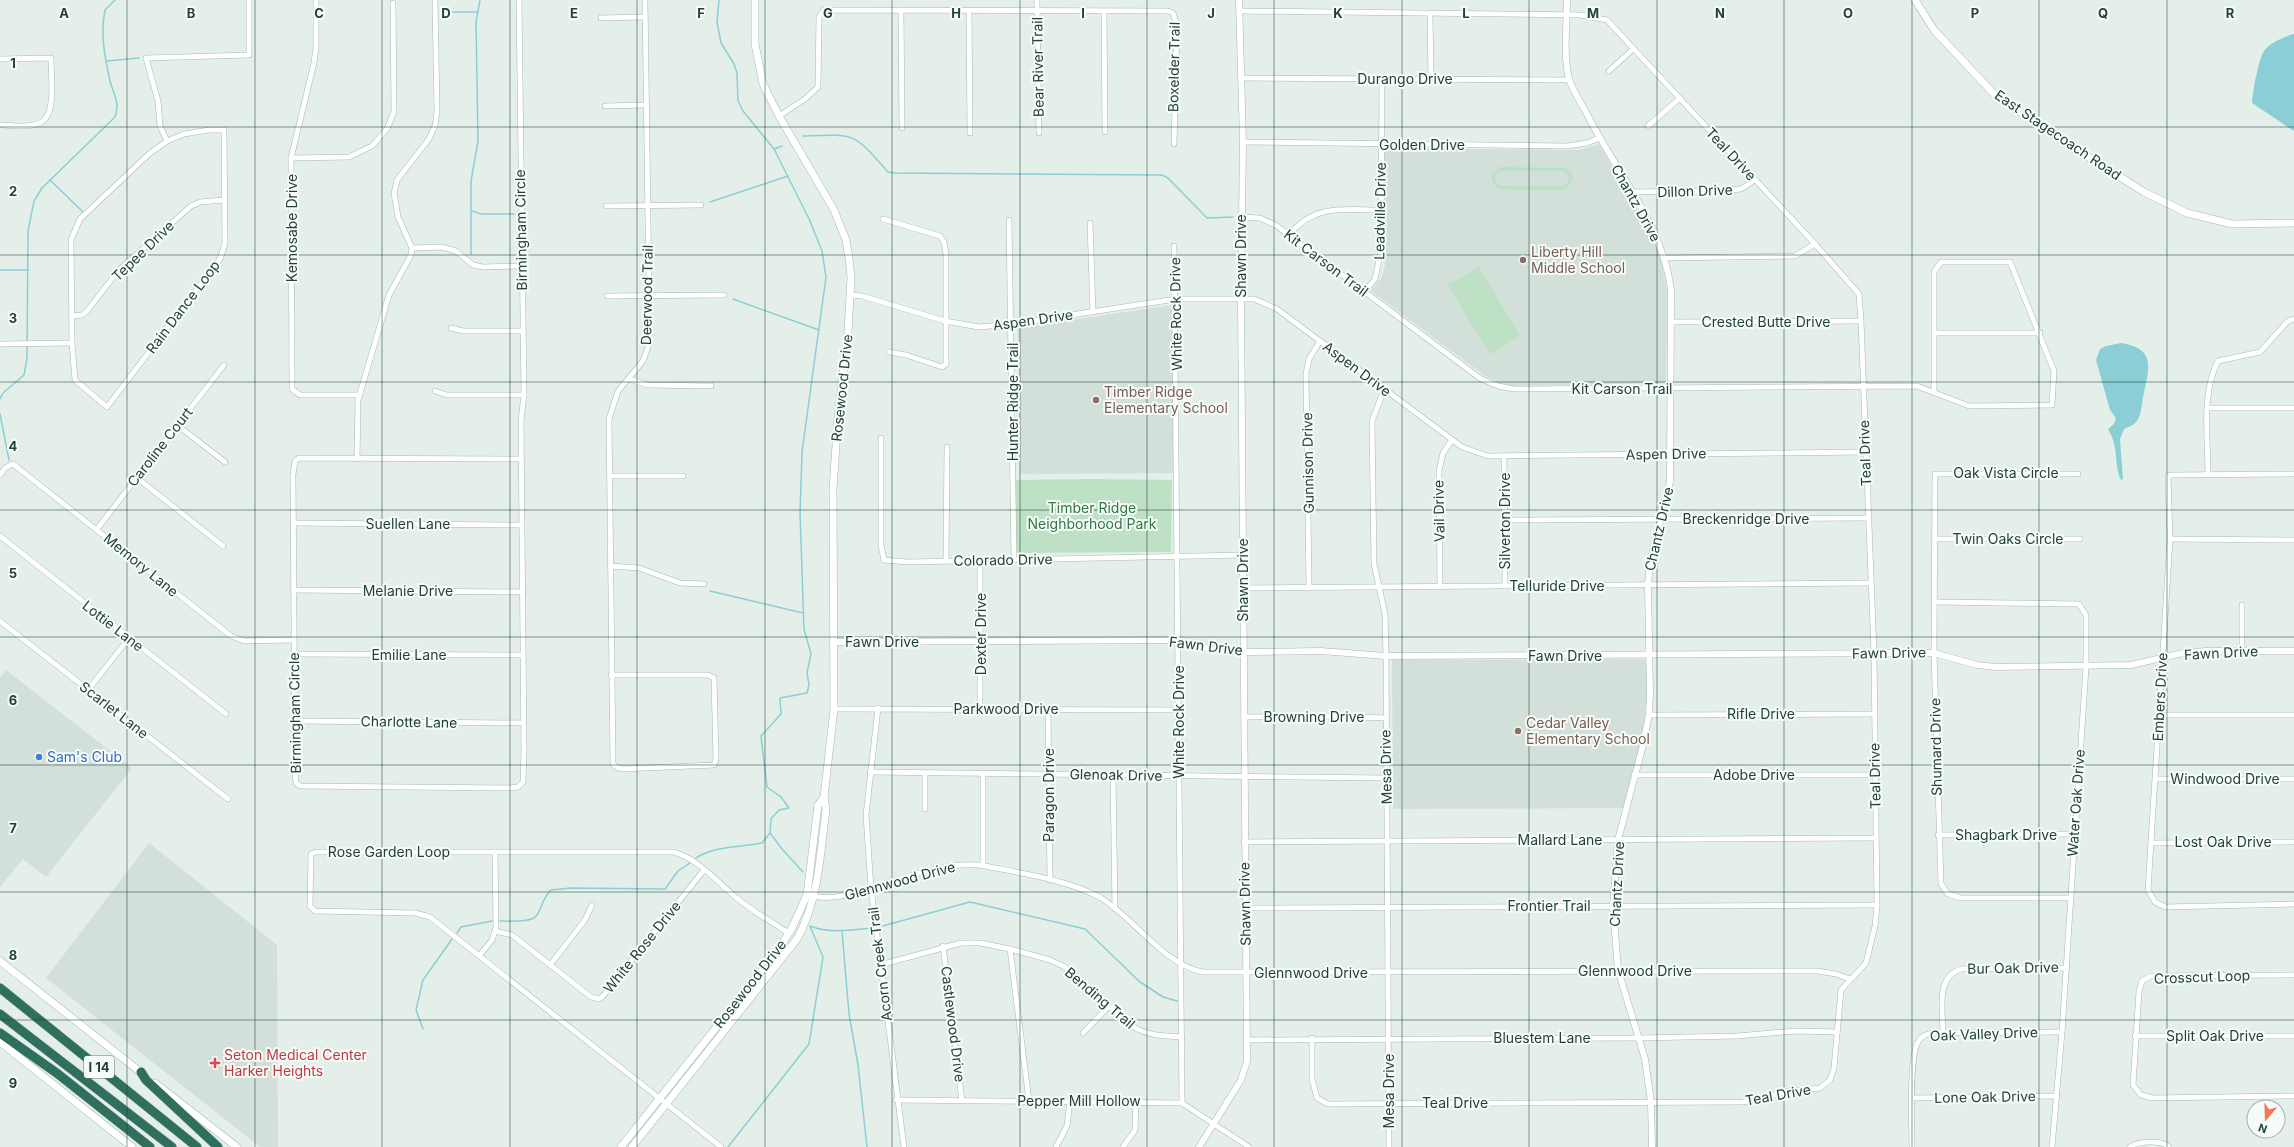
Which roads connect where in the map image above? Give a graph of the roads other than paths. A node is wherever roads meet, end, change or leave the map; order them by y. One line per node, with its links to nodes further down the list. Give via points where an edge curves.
1 (249, 0): 39 (street, via 249,55 146,58 158,101 160,126)
2 (316, 0): 43 (street, Kemosabe Drive, via 314,62)
3 (435, 0): 59 (street, via 435,126 429,139 397,180 394,193 395,210)
4 (519, 0): 61 (street, Birmingham Circle)
5 (645, 0): 19 (street, Deerwood Trail)
6 (755, 0): 31 (main road, Rosewood Drive, via 757,59 764,84)
7 (1037, 0): 14 (street, Bear River Trail)
8 (1239, 0): 16 (street, Shawn Drive)
9 (1567, 0): 18 (street, Chantz Drive)
10 (1915, 0): 55 (main road, East Stagecoach Road, via 1934,30 1994,94 2144,192 2187,213 2232,224)
11 (393, 3): 43 (street, via 394,112 387,129 372,146 349,157)
12 (901, 10): 13 (street, Boxelder Trail); 31 (street, Boxelder Trail, via 824,10 819,17 818,87); 34 (street)
13 (970, 11): 14 (street, Boxelder Trail); 37 (street)
14 (1037, 11): 15 (street, Boxelder Trail); 36 (street, Bear River Trail)
15 (1104, 11): 35 (street); 41 (street, Boxelder Trail, via 1168,11 1176,17)
16 (1239, 11): 17 (street, Teal Drive); 24 (street, Shawn Drive)
17 (1430, 14): 18 (street, Teal Drive); 26 (street)
18 (1567, 16): 21 (street, Teal Drive, via 1580,15 1607,20); 27 (street, Chantz Drive, via 1566,62)
19 (644, 17): 20 (street); 29 (street, Deerwood Trail)
20 (601, 18)
21 (1633, 49): 23 (street); 28 (street, Teal Drive)
22 (0, 59): 32 (street, via 51,58 51,113 36,124)
23 (1609, 72)
24 (1241, 78): 25 (street, Durango Drive); 40 (street, Shawn Drive)
25 (1382, 79): 26 (street, Durango Drive); 42 (street, Leadville Drive)
26 (1431, 79): 27 (street, Durango Drive)
27 (1570, 80): 38 (street, Chantz Drive)
28 (1680, 98): 33 (street); 44 (street, Teal Drive)
29 (645, 105): 30 (street); 47 (street, Deerwood Trail)
30 (605, 106)
31 (779, 116): 64 (main road, Rosewood Drive, via 841,224 850,258)
32 (0, 125)
33 (1648, 126)
34 (902, 128)
35 (1105, 132)
36 (1039, 133)
37 (970, 134)
38 (1599, 138): 42 (street, Golden Drive, via 1568,146); 45 (street, Chantz Drive)
39 (167, 141): 46 (street, Rain Dance Loop, via 194,132 224,130); 70 (street, Rain Dance Loop, via 149,154 80,219 71,240)
40 (1243, 142): 42 (street, Golden Drive); 51 (street, Shawn Drive)
41 (1174, 144)
42 (1381, 145): 50 (street, Leadville Drive)
43 (291, 158): 92 (street, Kemosabe Drive, via 292,389 300,396)
44 (1755, 180): 45 (street, Dillon Drive, via 1741,189 1721,191); 57 (street, Teal Drive)
45 (1632, 192): 60 (street, Chantz Drive, via 1655,233)
46 (224, 200): 70 (street, Tepee Drive, via 200,202 191,206 118,271 88,311 82,315); 81 (street, Rain Dance Loop, via 225,244 220,259 107,407 75,380)
47 (646, 205): 48 (street); 49 (street); 66 (street, Deerwood Trail)
48 (701, 205)
49 (606, 206)
50 (1381, 210): 56 (street, via 1319,212 1298,225); 62 (street, Leadville Drive, via 1378,270 1375,279)
51 (1240, 217): 56 (street, Kit Carson Trail, via 1268,221); 67 (street, Shawn Drive)
52 (883, 219): 72 (street, via 940,236 944,242)
53 (1010, 220): 75 (street, Hunter Ridge Trail)
54 (1090, 223): 69 (street)
55 (2294, 223)
56 (1289, 235): 62 (street, Kit Carson Trail)
57 (1815, 244): 60 (street, via 1795,256); 73 (street, Teal Drive, via 1859,294)
58 (1174, 246): 68 (street, White Rock Drive)
59 (412, 248): 61 (street, via 442,247 456,251 473,265 483,267); 92 (street, via 408,264 389,295)
60 (1664, 258): 74 (street, Chantz Drive, via 1669,279)
61 (521, 266): 77 (street, Birmingham Circle)
62 (1364, 292): 88 (street, Kit Carson Trail, via 1481,379 1498,386 1514,389)
63 (724, 295): 66 (street)
64 (850, 295): 72 (street, Aspen Drive, via 862,296); 149 (main road, Rosewood Drive, via 834,466)
65 (607, 296): 66 (street)
66 (649, 296): 85 (street, Deerwood Trail, via 648,347 643,361)
67 (1241, 298): 68 (street, Aspen Drive); 80 (street, Aspen Drive, via 1269,304); 126 (street, Shawn Drive)
68 (1176, 299): 69 (street, Aspen Drive); 127 (street, White Rock Drive)
69 (1093, 312): 75 (street, Aspen Drive)
70 (72, 316): 81 (street, Rain Dance Loop)
71 (2294, 319): 94 (street, via 2288,321 2260,352 2218,361 2211,374)
72 (945, 321): 75 (street, Aspen Drive, via 979,327); 83 (street, via 946,364 942,367)
73 (1861, 321): 74 (street, Crested Butte Drive); 87 (street, Teal Drive)
74 (1671, 322): 88 (street, Chantz Drive)
75 (1012, 324): 130 (street, Hunter Ridge Trail)
76 (450, 328): 77 (street, via 463,331)
77 (522, 331): 93 (street, Birmingham Circle)
78 (1934, 333): 79 (street); 79 (street, via 1934,272 1941,262 2010,262); 91 (street)
79 (2040, 333): 91 (street, Kit Carson Trail, via 2054,371 2053,403 1969,406)
80 (1320, 341): 89 (street, Aspen Drive); 137 (street, Gunnison Drive, via 1309,359 1306,374)
81 (72, 343): 82 (street)
82 (0, 344)
83 (889, 352)
84 (224, 365): 96 (street, Caroline Court)
85 (629, 379): 86 (street, via 648,385); 111 (street, Deerwood Trail, via 618,391 610,412)
86 (711, 386)
87 (1863, 386): 88 (street, Kit Carson Trail); 91 (street, Kit Carson Trail, via 1917,386); 100 (street, Teal Drive)
88 (1671, 388): 101 (street, Chantz Drive)
89 (1384, 390): 98 (street, Aspen Drive); 138 (street, Mesa Drive, via 1372,421 1374,564)
90 (434, 391): 93 (street, via 447,395)
91 (1934, 393)
92 (360, 395): 103 (street, via 357,408)
93 (524, 395): 104 (street, Birmingham Circle)
94 (2208, 408): 95 (street); 108 (street)
95 (2294, 408)
96 (177, 425): 105 (street); 113 (street, Caroline Court)
97 (881, 438): 128 (street, Colorado Drive, via 881,545 884,560)
98 (1452, 440): 102 (street, Aspen Drive, via 1473,452 1488,456); 135 (street, Vail Drive, via 1443,453 1439,471)
99 (947, 447): 128 (street)
100 (1865, 452): 101 (street, Aspen Drive); 114 (street, Teal Drive)
101 (1671, 454): 102 (street, Aspen Drive); 116 (street, Chantz Drive, via 1670,482)
102 (1504, 456): 115 (street, Silverton Drive)
103 (357, 459): 104 (street, Birmingham Circle); 117 (street, Birmingham Circle, via 299,458 295,461)
104 (521, 459): 118 (street, Birmingham Circle)
105 (225, 462)
106 (1935, 474): 107 (street, Oak Vista Circle); 121 (street, Shumard Drive)
107 (2078, 474)
108 (2208, 474): 109 (street, Embers Drive); 123 (street, Embers Drive, via 2168,476)
109 (2294, 474)
110 (0, 475): 119 (street, Memory Lane, via 5,468 13,464)
111 (610, 476): 112 (street); 131 (street, Deerwood Trail)
112 (683, 476)
113 (136, 477): 119 (street, Caroline Court); 125 (street)
114 (1868, 518): 116 (street, Breckenridge Drive); 132 (street, Teal Drive)
115 (1504, 520): 116 (street, Breckenridge Drive); 136 (street, Silverton Drive)
116 (1661, 520): 134 (street, Chantz Drive, via 1651,556)
117 (294, 523): 118 (street, Suellen Lane); 140 (street, Birmingham Circle)
118 (522, 525): 141 (street, Birmingham Circle)
119 (97, 529): 146 (street, Memory Lane, via 231,636 244,641)
120 (0, 536): 145 (street, Lottie Lane)
121 (1936, 539): 122 (street, Twin Oaks Circle); 142 (street, Shumard Drive)
122 (2080, 539)
123 (2170, 539): 124 (street); 159 (street, Embers Drive)
124 (2294, 540)
125 (223, 546)
126 (1243, 556): 127 (street, Colorado Drive); 139 (street, Shawn Drive)
127 (1178, 557): 130 (street, Colorado Drive); 147 (street, White Rock Drive)
128 (946, 560): 129 (street, Colorado Drive)
129 (980, 560): 130 (street, Colorado Drive); 148 (street, Dexter Drive)
130 (1014, 560)
131 (610, 566): 133 (street, via 639,568 680,583); 161 (street, Deerwood Trail)
132 (1870, 583): 134 (street, Telluride Drive); 153 (street, Teal Drive)
133 (704, 584)
134 (1648, 585): 136 (street, Telluride Drive); 157 (street, Chantz Drive)
135 (1440, 586): 136 (street, Telluride Drive); 138 (street, Telluride Drive)
136 (1505, 586)
137 (1309, 587): 138 (street, Telluride Drive); 139 (street, Telluride Drive)
138 (1379, 587): 158 (street, Mesa Drive, via 1385,614)
139 (1243, 588): 152 (street, Shawn Drive)
140 (294, 590): 141 (street, Melanie Drive); 146 (street, Birmingham Circle)
141 (523, 592): 156 (street, Birmingham Circle)
142 (1935, 602): 154 (street, Shumard Drive); 160 (street, Water Oak Drive, via 2079,604 2086,615)
143 (2242, 605): 150 (street)
144 (0, 621): 162 (street, Scarlet Lane)
145 (129, 638): 162 (street); 168 (street, Lottie Lane)
146 (294, 640): 155 (street, Birmingham Circle)
147 (1179, 640): 148 (street, Fawn Drive); 152 (street, Fawn Drive, via 1211,649); 167 (street, White Rock Drive)
148 (981, 641): 149 (street, Fawn Drive); 164 (street, Dexter Drive)
149 (834, 642): 165 (main road, Rosewood Drive)
150 (2242, 651): 151 (street, Fawn Drive); 159 (street, Fawn Drive, via 2206,651)
151 (2294, 651)
152 (1243, 652): 158 (street, Fawn Drive, via 1321,651); 173 (street, Shawn Drive)
153 (1874, 653): 154 (street, Fawn Drive); 157 (street, Fawn Drive); 169 (street, Teal Drive)
154 (1934, 653): 160 (street, Fawn Drive, via 1977,665 1996,667); 192 (street, Shumard Drive)
155 (294, 654): 156 (street, Emilie Lane); 175 (street, Birmingham Circle)
156 (523, 655): 176 (street, Birmingham Circle)
157 (1649, 655): 158 (street, Fawn Drive); 170 (street, Chantz Drive)
158 (1386, 656): 174 (street, Mesa Drive)
159 (2162, 658): 160 (street, Fawn Drive, via 2131,666); 171 (street, Embers Drive)
160 (2086, 667): 191 (street, Water Oak Drive)
161 (611, 675): 161 (street, Deerwood Trail, via 613,764 616,767 714,765 714,678 708,675)
162 (88, 690): 189 (street, Scarlet Lane)
163 (878, 708): 164 (street, Parkwood Drive); 165 (street, Parkwood Drive); 177 (street, Acorn Creek Trail)
164 (980, 708): 166 (street, Parkwood Drive)
165 (834, 709): 204 (main road, Rosewood Drive, via 824,797 826,810)
166 (1048, 709): 167 (street, Parkwood Drive); 180 (street, Paragon Drive)
167 (1178, 710): 184 (street, White Rock Drive)
168 (226, 714)
169 (1874, 714): 170 (street, Rifle Drive); 183 (street, Teal Drive)
170 (1649, 715): 182 (street, Chantz Drive)
171 (2159, 715): 172 (street); 188 (street, Embers Drive)
172 (2294, 715)
173 (1244, 717): 174 (street, Browning Drive); 185 (street, Shawn Drive)
174 (1385, 718): 186 (street, Mesa Drive)
175 (295, 721): 176 (street, Charlotte Lane); 176 (street, Birmingham Circle, via 296,783 312,788 518,788 523,782)
176 (523, 723)
177 (870, 772): 178 (street, Glenoak Drive); 203 (street, Acorn Creek Trail, via 866,815)
178 (925, 773): 179 (street, Glenoak Drive); 190 (street)
179 (983, 774): 180 (street, Glenoak Drive); 200 (street)
180 (1048, 774): 181 (street, Glenoak Drive); 202 (street, Paragon Drive)
181 (1113, 775): 184 (street, Glenoak Drive); 212 (street)
182 (1634, 775): 183 (street, Adobe Drive); 194 (street, Chantz Drive)
183 (1875, 775): 193 (street, Teal Drive)
184 (1180, 776): 185 (street, Glenoak Drive); 219 (street, White Rock Drive)
185 (1244, 777): 186 (street, Glenoak Drive); 196 (street, Shawn Drive)
186 (1386, 778): 195 (street, Mesa Drive)
187 (2294, 778): 188 (street, Windwood Drive)
188 (2156, 779): 198 (street, Embers Drive)
189 (228, 799)
190 (925, 809)
191 (2074, 834): 192 (street, Shagbark Drive); 205 (street, Water Oak Drive)
192 (1938, 835): 205 (street, Shumard Drive, via 1941,884 1948,894 1955,897)
193 (1876, 838): 194 (street, Mallard Lane); 208 (street, Teal Drive)
194 (1618, 840): 195 (street, Mallard Lane); 209 (street, Chantz Drive)
195 (1387, 841): 196 (street, Mallard Lane); 210 (street, Mesa Drive)
196 (1244, 842): 211 (street, Shawn Drive)
197 (2294, 842): 198 (street, Lost Oak Drive)
198 (2152, 843): 206 (street, Embers Drive, via 2148,890 2151,898 2159,905 2165,907)
199 (495, 852): 201 (street, Rose Garden Loop, via 673,852 692,859); 213 (street); 217 (street, Rose Garden Loop, via 313,852 310,858 310,906 315,912 424,914)
200 (983, 866): 202 (street, Glennwood Drive); 203 (street, Glennwood Drive, via 955,865)
201 (704, 870): 214 (street, Rose Garden Loop, via 764,918); 220 (street, White Rose Drive, via 599,999 591,997)
202 (1050, 880): 212 (street, Glennwood Drive, via 1088,892)
203 (871, 888): 204 (street, Glennwood Drive, via 838,898); 221 (street, Acorn Creek Trail)
204 (810, 896): 214 (main road, Rosewood Drive); 255 (main road, Rosewood Drive, via 806,922 797,939)
205 (2071, 898): 222 (street, Water Oak Drive)
206 (2294, 904)
207 (592, 905): 220 (street, via 586,920)
208 (1876, 905): 209 (street, Frontier Trail); 227 (street, Teal Drive, via 1873,937 1866,963 1860,972)
209 (1613, 906): 210 (street, Frontier Trail); 223 (street, Chantz Drive)
210 (1388, 907): 211 (street, Frontier Trail); 224 (street, Mesa Drive)
211 (1246, 908): 225 (street, Shawn Drive)
212 (1115, 909): 219 (street, Glennwood Drive)
213 (495, 931): 217 (street, via 492,940); 220 (street, White Rose Drive, via 512,935)
214 (789, 933): 247 (main road, Rosewood Drive)
215 (943, 946): 216 (street, Bending Trail, via 973,942); 221 (street, Bending Trail); 250 (street, Castlewood Drive)
216 (1010, 949): 229 (street, Bending Trail, via 1065,967); 251 (street)
217 (479, 956): 247 (street, Rose Garden Loop)
218 (0, 961): 244 (main road)
219 (1180, 964): 225 (street, Glennwood Drive, via 1202,972); 238 (street, White Rock Drive)
220 (550, 965)
221 (880, 965): 249 (street, Acorn Creek Trail)
222 (2067, 968): 232 (street, Water Oak Drive); 235 (street, Bur Oak Drive, via 1954,971 1948,976 1942,992)
223 (1618, 970): 224 (street, Glennwood Drive); 227 (street, Glennwood Drive, via 1817,971); 241 (street, Chantz Drive)
224 (1389, 973): 225 (street, Glennwood Drive); 240 (street, Mesa Drive)
225 (1246, 974): 242 (street, Shawn Drive)
226 (2294, 975): 236 (street, Crosscut Loop, via 2151,976 2140,985)
227 (1850, 979): 231 (street, Teal Drive, via 1841,990)
228 (0, 988): 262 (highway, I 14)
229 (1109, 1006): 234 (street); 238 (street, Bending Trail, via 1140,1031 1158,1036)
230 (0, 1014): 261 (highway, I 14)
231 (1837, 1032): 241 (street, Bluestem Lane, via 1796,1031 1737,1036); 254 (street, Teal Drive, via 1832,1075 1820,1088 1784,1092 1742,1102)
232 (2062, 1032): 235 (street, Oak Valley Drive); 245 (street, Water Oak Drive)
233 (0, 1033): 260 (highway, via 58,1074)
234 (1083, 1033)
235 (1943, 1033): 248 (street, Oak Valley Drive, via 1930,1033 1919,1040 1913,1055)
236 (2135, 1036): 237 (street, Split Oak Drive); 246 (street, Crosscut Loop, via 2133,1085 2136,1091 2145,1097)
237 (2294, 1036)
238 (1182, 1037): 256 (street, White Rock Drive)
239 (1312, 1038): 240 (street, Bluestem Lane); 242 (street, Bluestem Lane); 257 (street, Teal Drive, via 1312,1079 1317,1098 1328,1104)
240 (1389, 1038): 241 (street, Bluestem Lane); 257 (street, Mesa Drive)
241 (1638, 1038): 254 (street, Chantz Drive, via 1645,1059)
242 (1247, 1040): 258 (street, Shawn Drive, via 1247,1061 1241,1080)
243 (0, 1042): 259 (main road)
244 (141, 1072): 263 (highway, via 146,1080); 264 (main road)
245 (2057, 1096): 248 (street, Lone Oak Drive); 276 (street, Water Oak Drive)
246 (2294, 1096)
247 (660, 1098): 255 (street, Rose Garden Loop); 265 (main road, Rosewood Drive)
248 (1913, 1098): 275 (street, Oak Valley Drive)
249 (896, 1100): 250 (street, Pepper Mill Hollow); 268 (street, Acorn Creek Trail)
250 (962, 1101): 251 (street, Pepper Mill Hollow)
251 (1029, 1101): 252 (street, Pepper Mill Hollow)
252 (1070, 1101): 253 (street, Pepper Mill Hollow); 269 (street, via 1067,1126)
253 (1136, 1101): 256 (street, Pepper Mill Hollow); 270 (street, via 1135,1130)
254 (1651, 1102): 257 (street, Teal Drive); 274 (street, Chantz Drive)
255 (667, 1103): 266 (main road, Rosewood Drive); 267 (street, Rose Garden Loop)
256 (1182, 1103): 258 (street)
257 (1389, 1104): 273 (street, Mesa Drive)
258 (1213, 1124): 271 (street, Shawn Drive); 272 (street)
259 (132, 1147)
260 (150, 1147)
261 (172, 1147)
262 (197, 1147)
263 (218, 1147)
264 (237, 1147)
265 (621, 1147)
266 (632, 1147)
267 (720, 1147)
268 (904, 1147)
269 (1056, 1147)
270 (1123, 1147)
271 (1199, 1147)
272 (1249, 1147)
273 (1390, 1147)
274 (1652, 1147)
275 (1912, 1147)
276 (2052, 1147)
277 (2130, 1147): 278 (street, via 2134,1144 2160,1143)
278 (2169, 1147)

